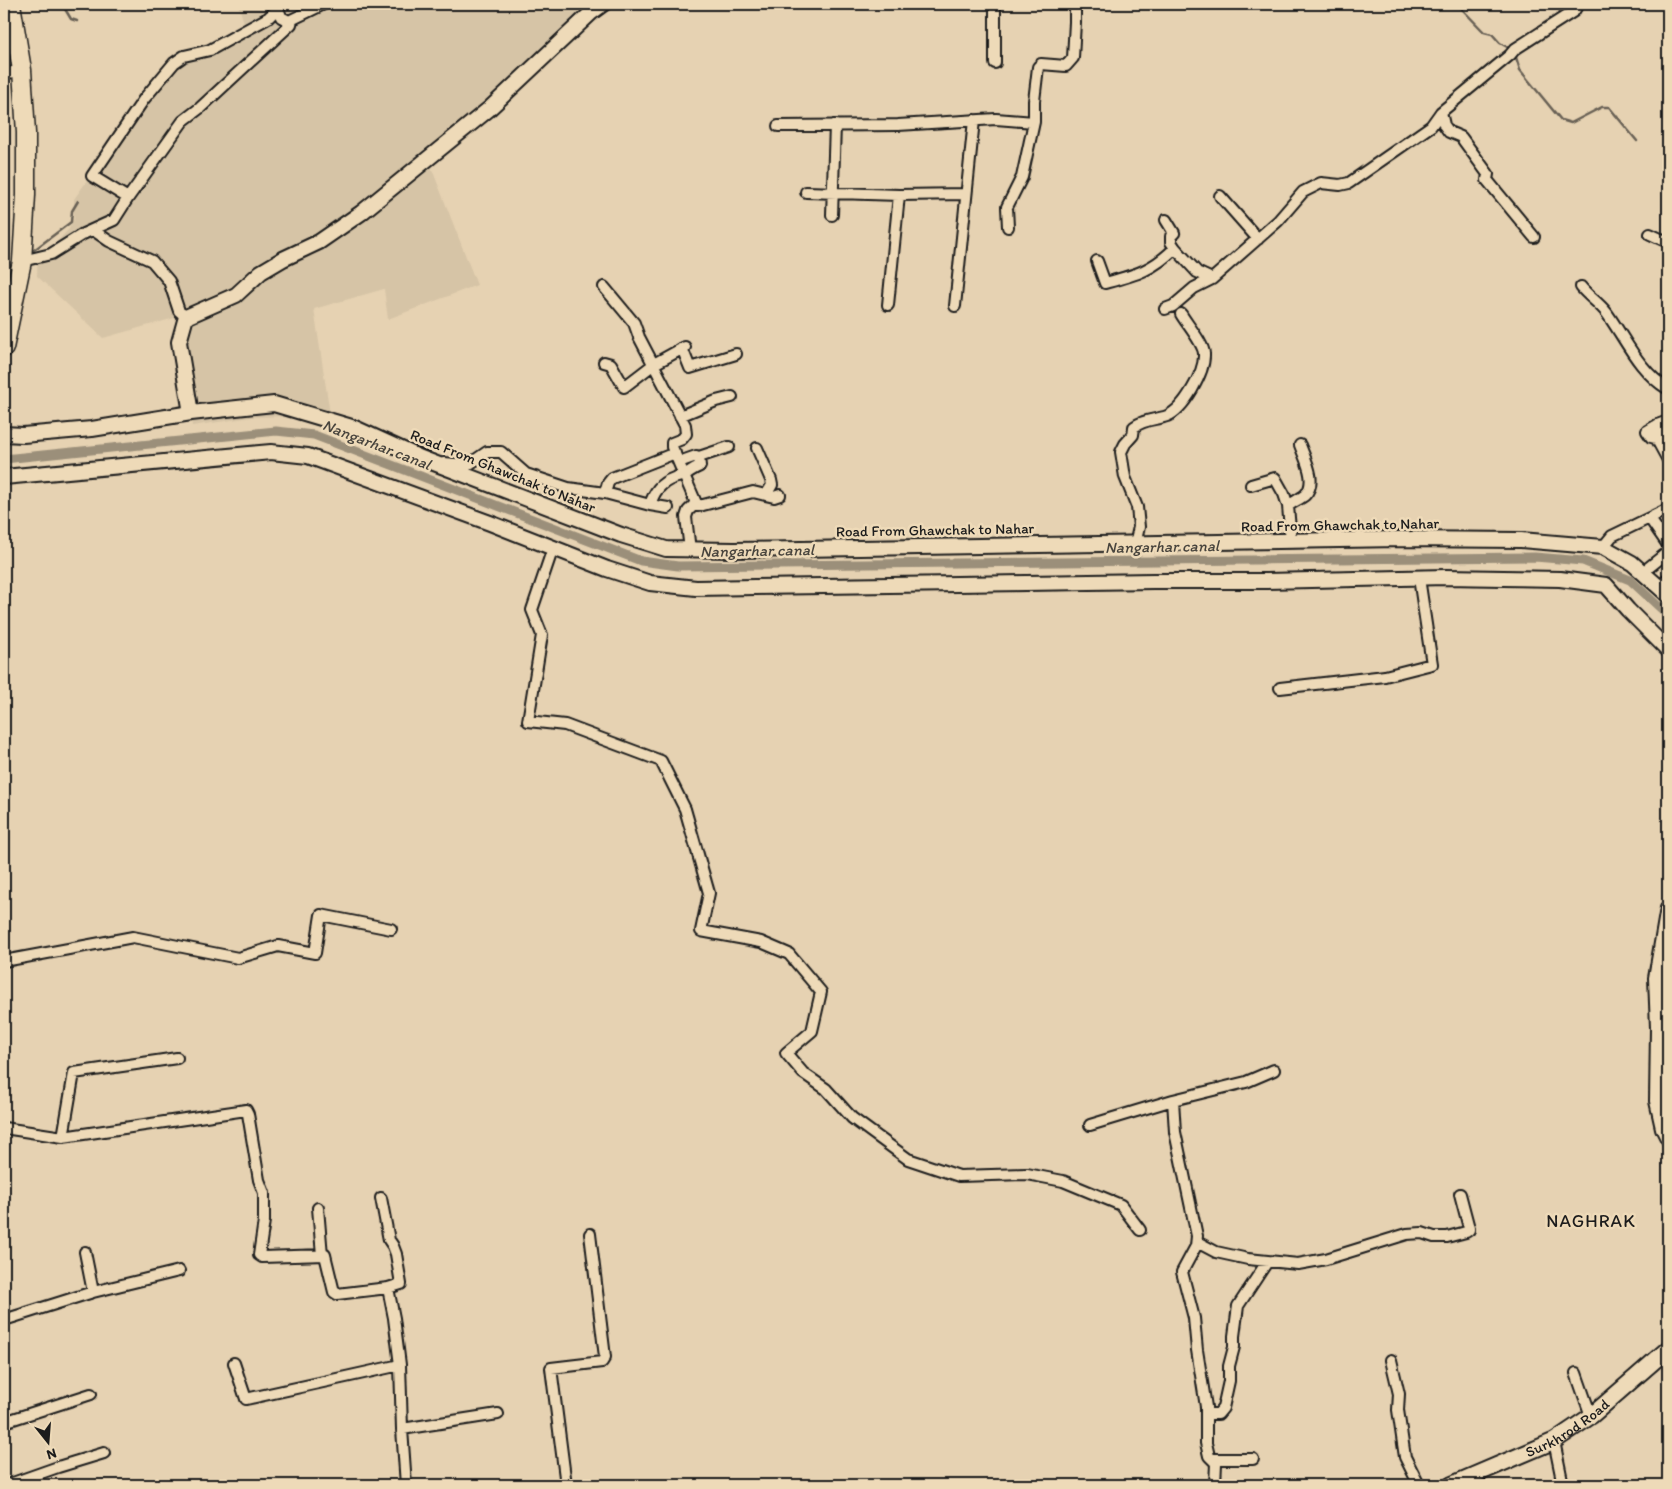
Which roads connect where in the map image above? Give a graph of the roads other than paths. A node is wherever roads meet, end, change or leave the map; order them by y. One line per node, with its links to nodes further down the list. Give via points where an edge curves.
1 (11, 4): 10 (highway)
2 (324, 4): 8 (street)
3 (603, 4): 41 (street, via 489,109 361,213 319,242 261,272 236,295)
4 (995, 4): 9 (street)
5 (1074, 4): 14 (street, via 1073,58 1066,66 1041,64 1038,67)
6 (1578, 4): 12 (street, via 1574,11 1515,49)
7 (278, 6): 8 (street, via 281,17); 22 (street, via 268,18 210,50 184,56 174,63 144,99 92,176)
8 (292, 20): 22 (street, via 183,121)
9 (995, 63)
10 (22, 70): 11 (street); 32 (highway, via 26,186)
11 (4, 74)
12 (1441, 112): 28 (street, via 1449,132 1461,137 1488,174 1487,180); 29 (street, via 1431,126 1349,183 1321,183 1303,192)
13 (974, 120): 14 (street); 15 (street); 19 (street)
14 (1034, 122): 25 (street, via 1022,177 1007,207)
15 (835, 125): 16 (street); 18 (street)
16 (778, 126)
17 (806, 192): 18 (street)
18 (832, 192): 20 (street); 23 (street)
19 (966, 194): 20 (street); 38 (street)
20 (899, 195): 37 (street)
21 (1220, 196): 29 (street)
22 (128, 198): 26 (street, via 114,220)
23 (832, 214)
24 (1166, 220): 31 (street, via 1174,232 1171,242)
25 (1008, 227)
26 (93, 230): 32 (street, via 51,254); 41 (street, via 108,242 152,261 169,281 180,311)
27 (1650, 234): 30 (street)
28 (1534, 237)
29 (1258, 239): 34 (street)
30 (1668, 239)
31 (1175, 248): 33 (street, via 1149,269 1105,283); 34 (street, via 1197,272)
32 (22, 261): 42 (highway)
33 (1097, 261)
34 (1212, 279): 39 (street)
35 (604, 287): 45 (street, via 634,323)
36 (1581, 287): 46 (street, via 1604,310 1648,373)
37 (888, 305)
38 (955, 306)
39 (1165, 309)
40 (1181, 314): 72 (street, via 1202,347 1201,370 1186,400 1169,415 1140,422 1121,452 1137,507)
41 (186, 317): 48 (street, via 179,342)
42 (4, 348)
43 (736, 354): 45 (street, via 690,368 684,348)
44 (604, 362): 45 (street, via 610,364 624,387)
45 (654, 364): 49 (street)
46 (1668, 389)
47 (732, 397): 49 (street)
48 (191, 413): 51 (street, Road From Ghawchak to Nahar, via 92,429); 58 (street, Road From Ghawchak to Nahar, via 274,404 355,428)
49 (680, 416): 55 (street, via 686,434 672,443)
50 (1668, 421): 57 (street, via 1647,431 1656,438)
51 (4, 434)
52 (1300, 445): 67 (street, via 1311,477 1310,487 1305,495)
53 (729, 447): 56 (street)
54 (757, 448): 63 (street, via 772,485)
55 (677, 457): 56 (street); 59 (street); 62 (street, via 612,478)
56 (699, 458): 59 (street, via 700,466)
57 (1668, 460)
58 (433, 462): 62 (street, via 468,465 487,452 501,452 526,474 568,488); 76 (street, Road From Ghawchak to Nahar, via 622,535 666,549)
59 (685, 475): 65 (street); 66 (street, via 663,484 654,492)
60 (4, 477): 75 (street, via 271,452 308,456)
61 (1251, 485): 67 (street, via 1275,478)
62 (605, 493): 66 (street)
63 (766, 495): 64 (street); 65 (street, via 753,492 703,505 697,506)
64 (780, 495)
65 (696, 503): 76 (street, via 686,517)
66 (650, 505): 68 (street)
67 (1288, 506): 71 (street)
68 (668, 508)
69 (1668, 509): 70 (street)
70 (1650, 519): 73 (street); 74 (street, via 1612,536)
71 (1292, 541): 72 (street, Road From Ghawchak to Nahar); 74 (street, Road From Ghawchak to Nahar, via 1521,540)
72 (1135, 544): 76 (street, Road From Ghawchak to Nahar)
73 (1668, 545)
74 (1602, 546): 78 (street, Road From Ghawchak to Nahar, via 1632,562)
75 (554, 548): 79 (street, via 650,583 696,588); 96 (street, via 532,610 542,635 528,721 565,725 660,761 685,809 709,893 701,930 761,942 789,954 821,992 812,1030 786,1053 803,1073 826,1089 852,1118 908,1159 959,1176 1027,1174 1063,1182 1121,1205)
76 (690, 550)
77 (1668, 552): 78 (street)
78 (1643, 572): 80 (street, Road From Ghawchak to Nahar)
79 (1419, 578): 81 (street, via 1560,579 1606,585); 82 (street, via 1432,664 1385,676)
80 (1666, 586)
81 (1668, 650)
82 (1280, 688)
83 (1668, 908): 92 (street, via 1656,978 1657,1101)
84 (391, 929): 85 (street, via 321,915 315,954 278,946 238,958 133,937)
85 (4, 961)
86 (177, 1058): 91 (street, via 74,1073)
87 (1274, 1070): 88 (street, via 1246,1082)
88 (1173, 1100): 89 (street); 98 (street, via 1175,1132)
89 (1090, 1124)
90 (4, 1128): 91 (street)
91 (63, 1137): 100 (street, via 246,1110 264,1193 260,1256)
92 (1668, 1138)
93 (1460, 1194): 101 (street, via 1469,1228 1466,1232 1447,1237 1407,1234 1298,1264)
94 (381, 1198): 103 (street, via 401,1283)
95 (318, 1208): 100 (street)
96 (1140, 1230)
97 (590, 1234): 123 (street, via 605,1357 602,1362 551,1368)
98 (1197, 1242): 101 (street, via 1216,1252); 113 (street, via 1182,1272 1194,1318)
99 (85, 1252): 104 (street)
100 (322, 1256): 103 (street, via 326,1257 335,1294)
101 (1267, 1262): 113 (street, via 1238,1306 1223,1408 1218,1414)
102 (179, 1271): 104 (street)
103 (388, 1288): 109 (street)
104 (93, 1292): 105 (street)
105 (4, 1320)
106 (1668, 1349): 114 (main road, Surkhrod Road)
107 (1391, 1360): 125 (street, via 1399,1394 1398,1410 1405,1457)
108 (234, 1363): 109 (street, via 246,1399)
109 (400, 1365): 116 (street)
110 (1576, 1373): 114 (street)
111 (90, 1394): 115 (street)
112 (498, 1414): 116 (street)
113 (1207, 1414): 119 (street, via 1206,1443)
114 (1592, 1416): 117 (main road, Surkhrod Road)
115 (4, 1422)
116 (402, 1429): 122 (street)
117 (1554, 1441): 126 (main road, Surkhrod Road); 127 (street)
118 (104, 1453): 121 (street)
119 (1212, 1459): 120 (street); 124 (street, via 1216,1463)
120 (1253, 1459)
121 (7, 1485)
122 (406, 1485)
123 (566, 1485)
124 (1215, 1485)
125 (1419, 1485)
126 (1451, 1485)
127 (1563, 1485)

